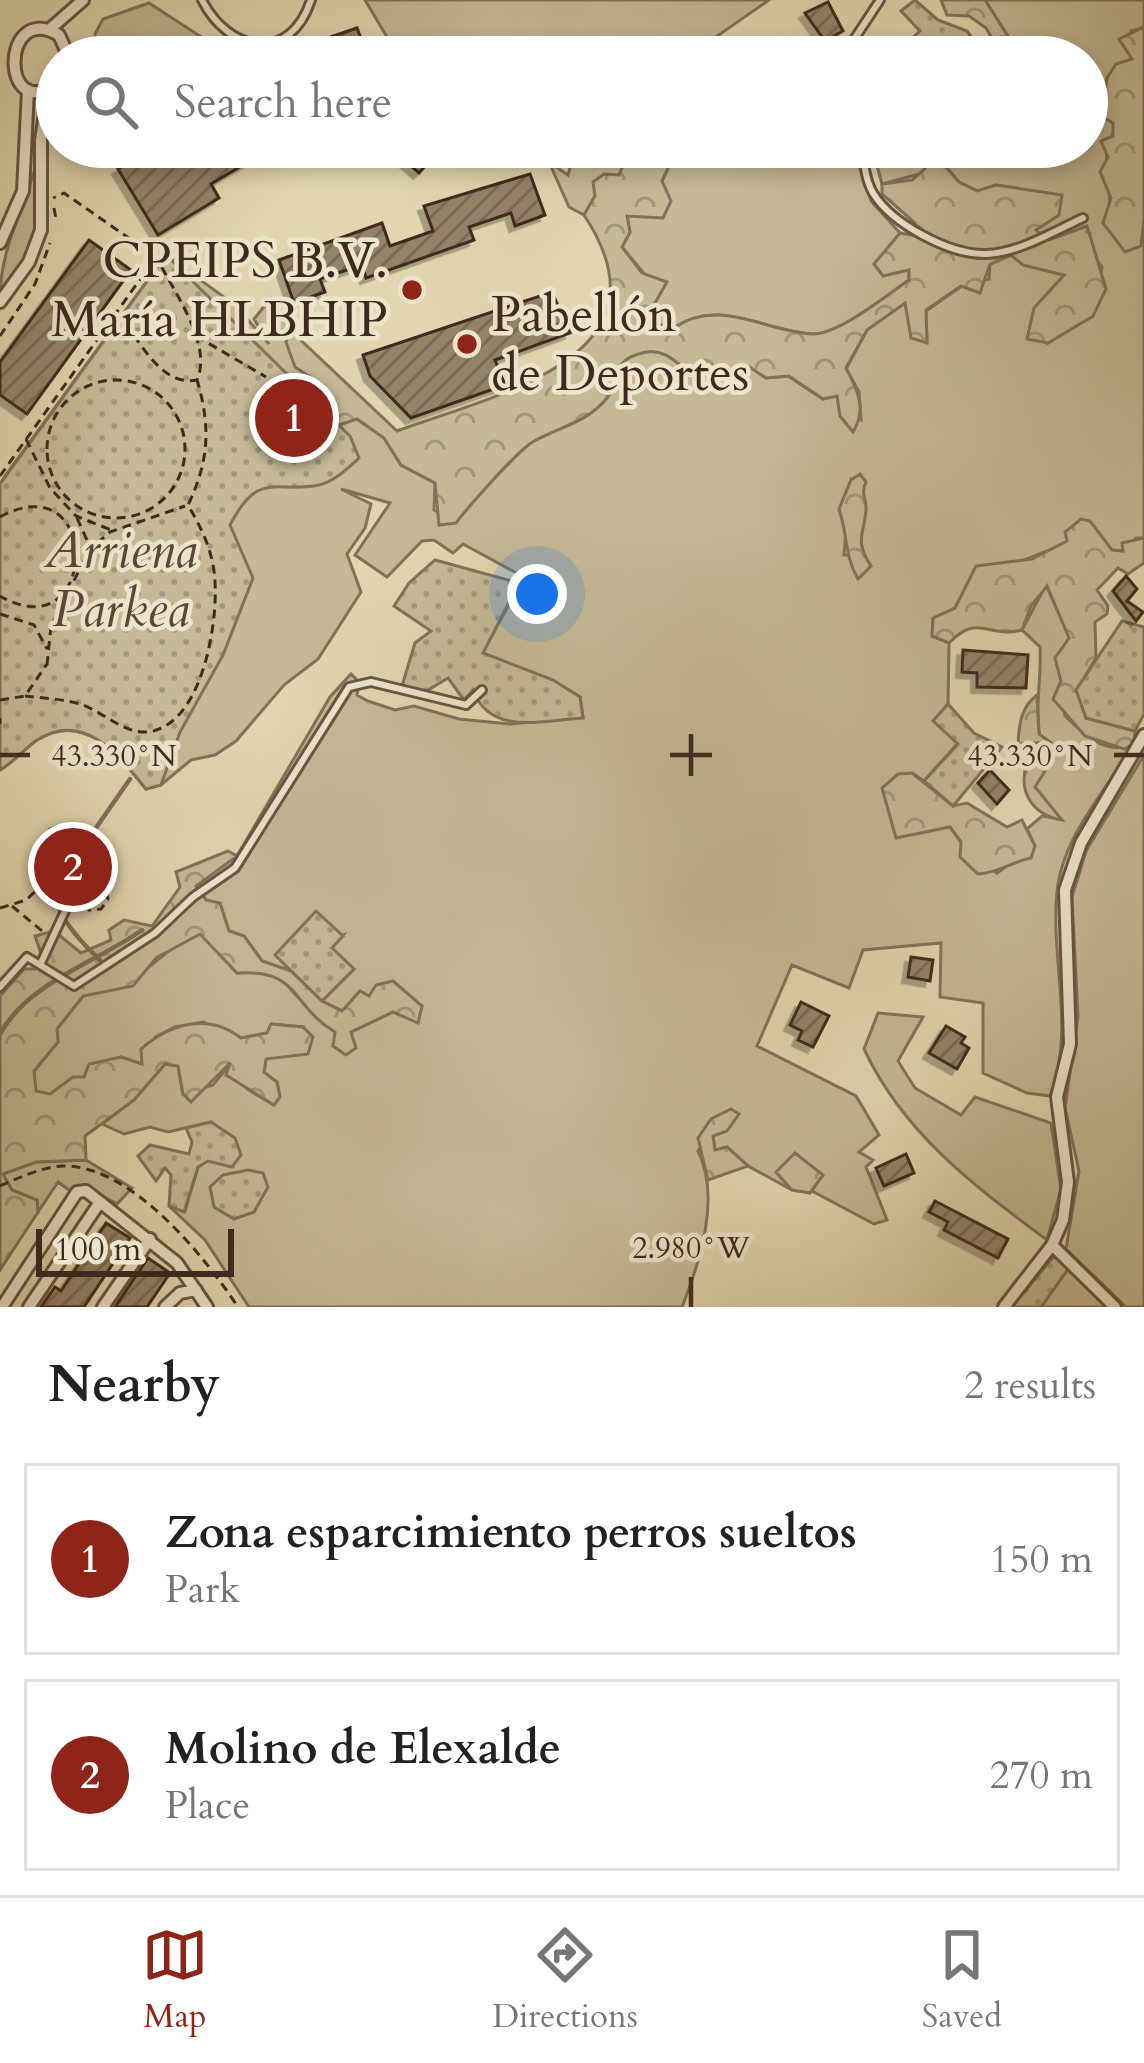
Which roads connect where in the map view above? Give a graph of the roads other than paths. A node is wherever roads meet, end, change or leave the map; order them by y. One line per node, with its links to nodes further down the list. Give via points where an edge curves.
1 (83, 0): 5 (street)
2 (202, 0): 7 (lane)
3 (311, 0): 8 (lane)
4 (880, 0): 9 (lane)
5 (50, 28): 6 (street); 10 (street, via 18,31)
6 (58, 36)
7 (228, 36)
8 (285, 36)
9 (856, 36)
10 (2, 58): 12 (street, via 10,79)
11 (36, 89): 12 (street)
12 (28, 90): 16 (street, via 23,190)
13 (43, 168): 17 (street, via 37,246)
14 (867, 168): 15 (lane, via 874,194 902,222 958,249 1017,247)
15 (1083, 218)
16 (0, 243)
17 (0, 302)
18 (482, 690): 21 (lane, via 466,705 371,682 349,687 236,868 74,986)
19 (1144, 735): 25 (street, via 1081,843 1065,890 1070,1045 1057,1113 1068,1182)
20 (70, 898): 21 (lane)
21 (40, 965): 22 (lane, via 27,957)
22 (0, 987)
23 (100, 1202): 24 (street); 27 (street, via 77,1192); 28 (street)
24 (150, 1239): 26 (street); 29 (street)
25 (1052, 1245): 32 (street); 33 (street)
26 (196, 1290): 30 (street); 31 (street)
27 (2, 1307)
28 (29, 1307)
29 (103, 1307)
30 (165, 1307)
31 (206, 1307)
32 (1004, 1307)
33 (1115, 1307)

